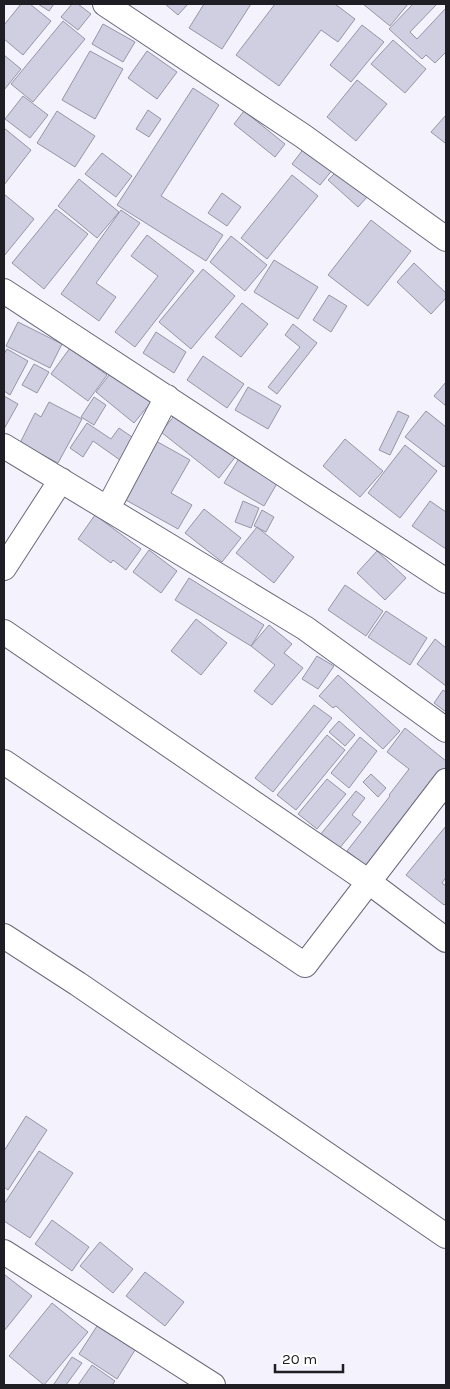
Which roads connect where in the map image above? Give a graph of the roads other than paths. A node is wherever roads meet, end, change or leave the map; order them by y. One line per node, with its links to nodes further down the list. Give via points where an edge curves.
1 (105, 4): 2 (street, via 303,136)
2 (446, 239)
3 (4, 291): 4 (street)
4 (167, 397): 7 (street); 9 (street)
5 (4, 446): 6 (street)
6 (60, 480): 7 (street); 8 (street)
7 (108, 508): 11 (street, via 305,628)
8 (4, 568)
9 (446, 581)
10 (4, 632): 14 (street)
11 (446, 730)
12 (4, 762): 14 (street, via 305,965)
13 (446, 781): 14 (street)
14 (369, 882): 16 (street)
15 (4, 936): 17 (street)
16 (446, 940)
17 (446, 1236)
18 (4, 1252): 19 (street)
19 (213, 1385)

